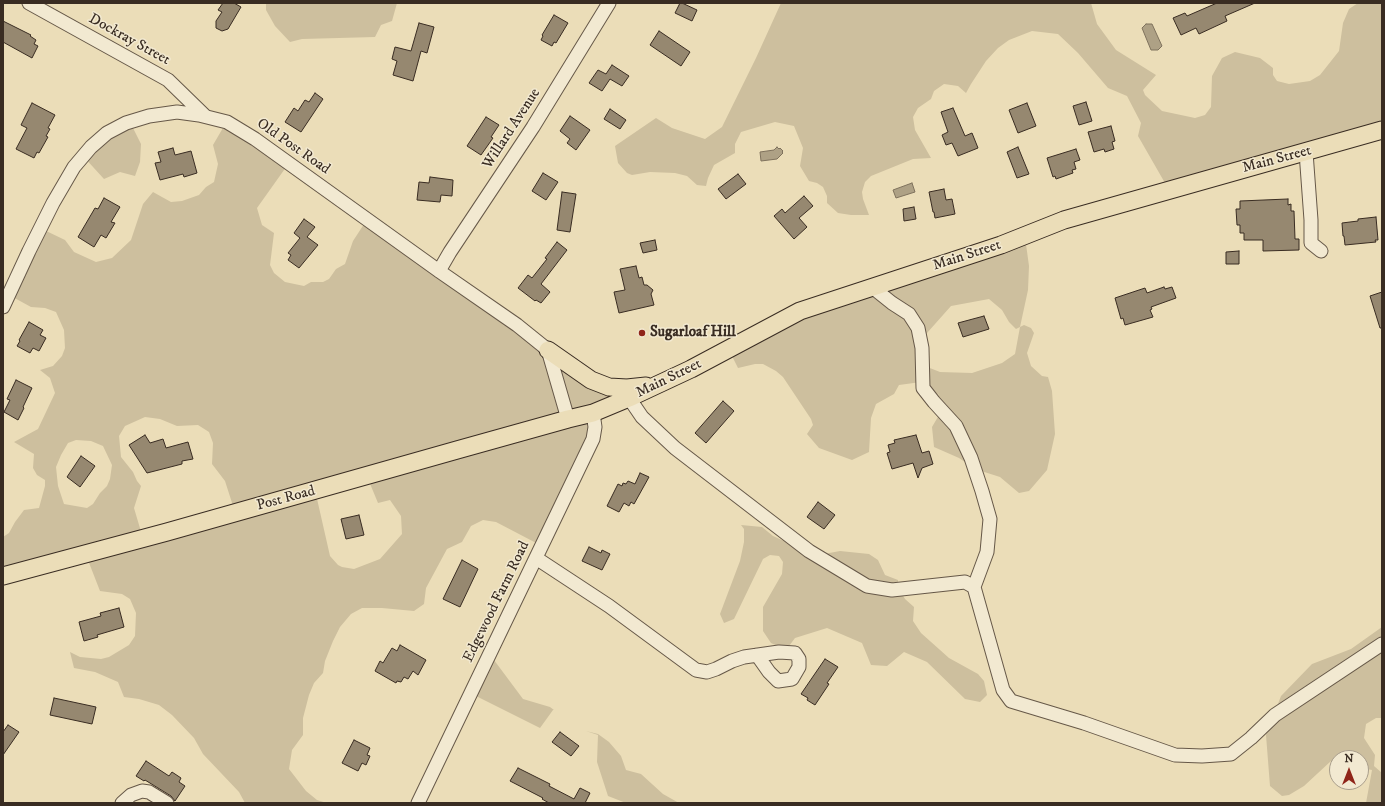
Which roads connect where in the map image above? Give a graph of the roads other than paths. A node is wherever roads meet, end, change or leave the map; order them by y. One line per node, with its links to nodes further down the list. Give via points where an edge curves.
1 (29, 3): 3 (street, Dockray Street, via 168,80)
2 (609, 3): 7 (street, Willard Avenue, via 533,127)
3 (205, 116): 7 (street, Old Post Road, via 227,122 255,139); 9 (street, Old Post Road, via 177,112 149,116 106,133 74,166)
4 (1382, 130): 5 (main road, Main Street)
5 (1306, 152): 6 (street, via 1311,243); 8 (main road, Main Street, via 1064,220 1000,246)
6 (1321, 251)
7 (439, 271): 10 (street, Old Post Road, via 517,325)
8 (872, 287): 11 (main road, Main Street, via 800,311); 17 (street, via 909,314 918,328 922,348 923,388 956,426 982,490 990,519 987,552)
9 (3, 304)
10 (548, 350): 11 (main road, via 591,380 610,387 627,388); 14 (street)
11 (658, 384): 12 (main road, Main Street)
12 (629, 398): 13 (main road, Main Street); 17 (street, via 642,417 675,448 809,552 866,586 892,590 965,582)
13 (593, 413): 14 (main road, Main Street); 15 (street, Edgewood Farm Road, via 593,439)
14 (568, 419): 16 (main road, Post Road)
15 (536, 558): 19 (street, via 615,610 696,670 707,672 732,661); 22 (street, Edgewood Farm Road)
16 (3, 576)
17 (974, 587): 18 (street, via 1003,690 1011,701 1175,755 1231,754 1275,715)
18 (1382, 644)
19 (757, 655)
20 (122, 803): 21 (street, via 131,795 142,791 149,792)
21 (167, 803)
22 (418, 803)

